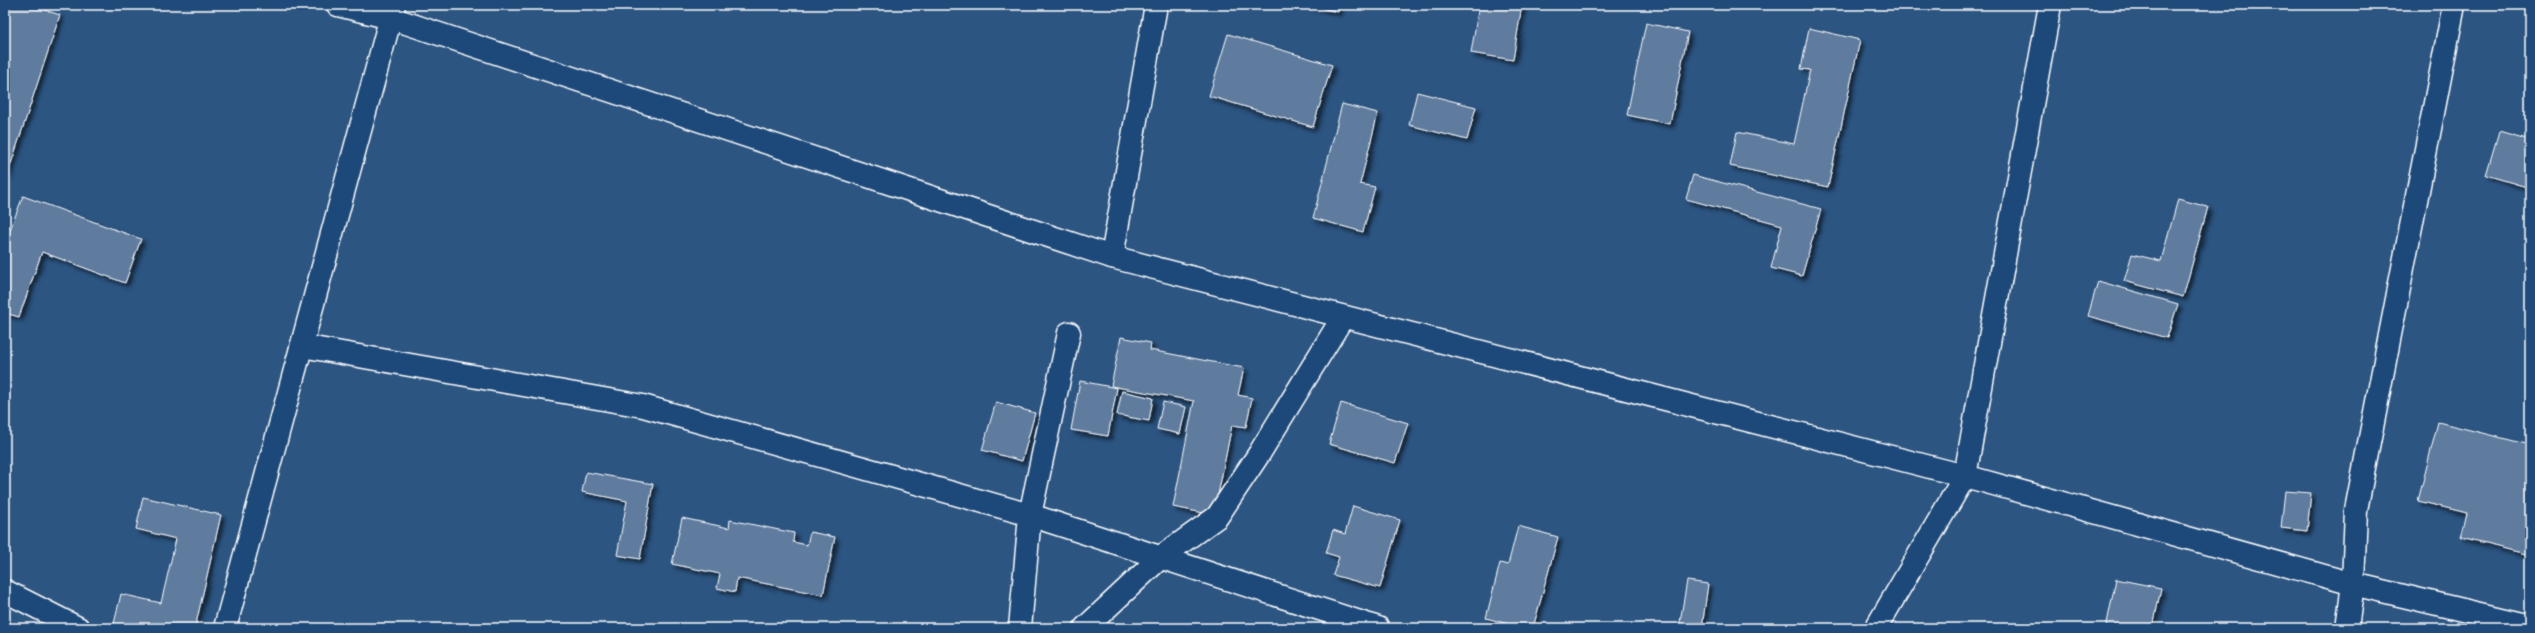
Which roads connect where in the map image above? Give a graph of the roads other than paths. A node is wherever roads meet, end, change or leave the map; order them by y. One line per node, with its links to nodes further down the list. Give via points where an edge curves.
1 (338, 5): 5 (street)
2 (1156, 5): 6 (street)
3 (2050, 5): 10 (street)
4 (2454, 5): 13 (street, via 2356,510)
5 (392, 12): 6 (street); 9 (street)
6 (1112, 257): 7 (street)
7 (1343, 317): 10 (street); 12 (street, via 1217,517)
8 (1069, 333): 11 (street)
9 (302, 346): 11 (street, via 643,406); 17 (street)
10 (1965, 476): 13 (street); 21 (street)
11 (1030, 514): 12 (street); 18 (street)
12 (1161, 558): 19 (street); 20 (street)
13 (2352, 584): 15 (street); 22 (street)
14 (5, 591): 16 (street)
15 (2530, 626)
16 (78, 628)
17 (225, 628)
18 (1020, 628)
19 (1085, 628)
20 (1378, 628)
21 (1876, 628)
22 (2347, 628)

